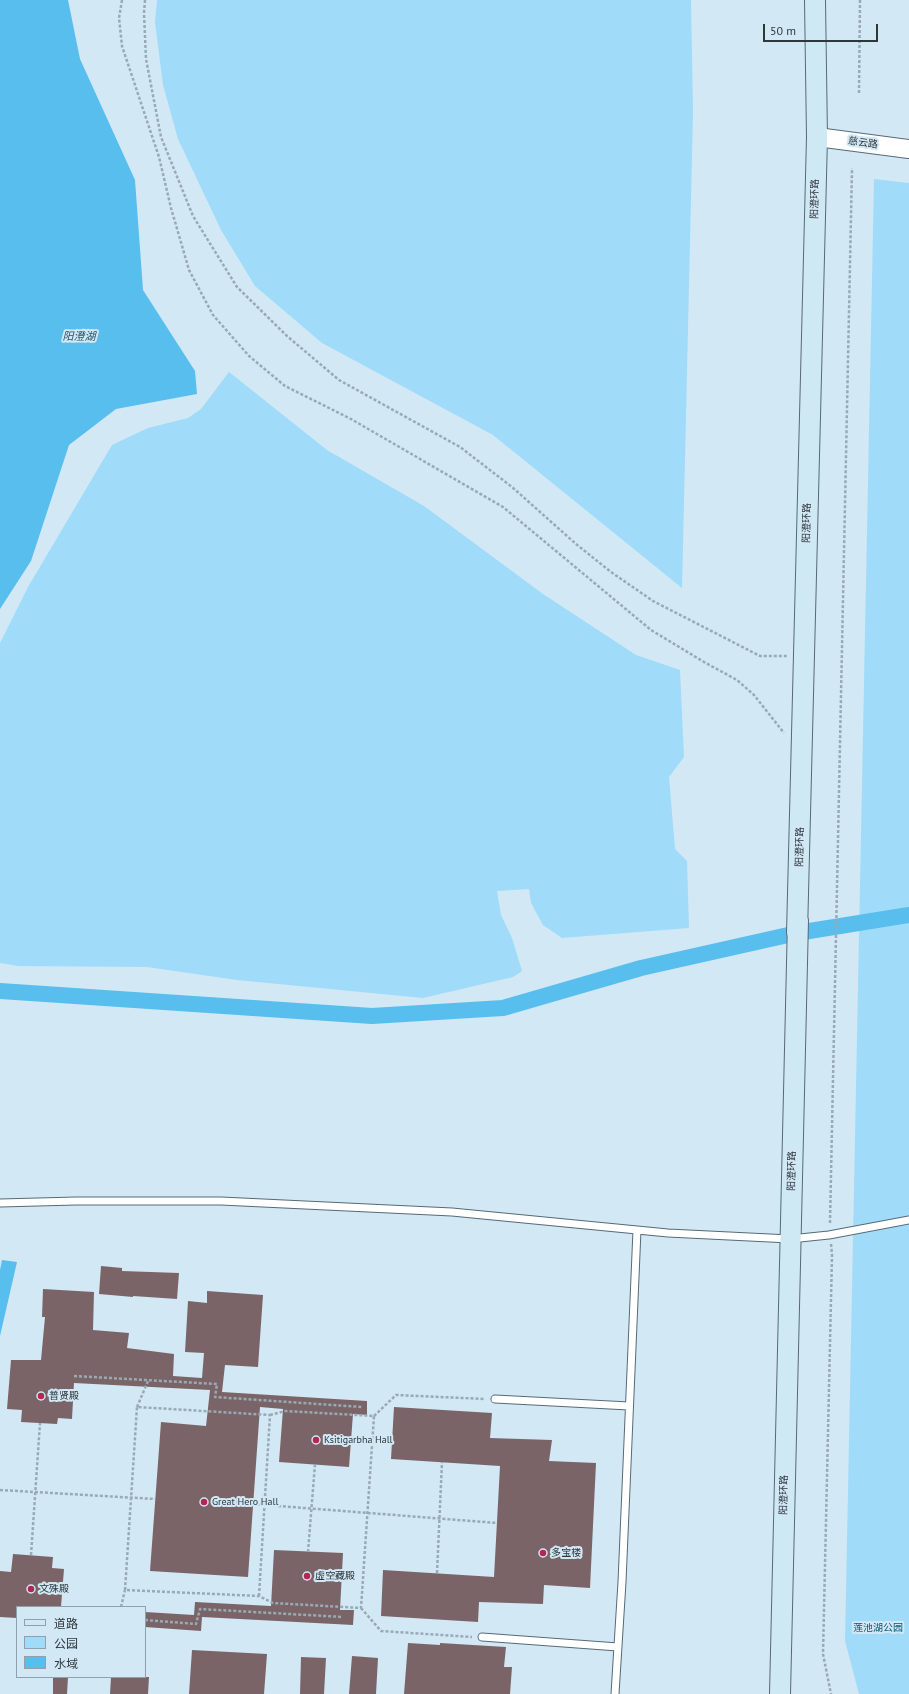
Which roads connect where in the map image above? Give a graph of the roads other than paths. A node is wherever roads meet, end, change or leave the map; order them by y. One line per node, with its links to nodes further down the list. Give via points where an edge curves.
1 (815, 0): 2 (main road, 阳澄环路)
2 (817, 137): 3 (street, 慈云路); 7 (main road, 阳澄环路)
3 (909, 149)
4 (0, 1203): 6 (lane, via 221,1201 452,1212)
5 (909, 1220): 7 (lane, via 829,1235)
6 (637, 1230): 7 (lane); 9 (lane)
7 (790, 1239): 13 (main road, 阳澄环路)
8 (496, 1399): 9 (lane)
9 (629, 1406): 11 (lane)
10 (482, 1637): 11 (lane)
11 (618, 1648): 12 (lane)
12 (615, 1694)
13 (780, 1694)

